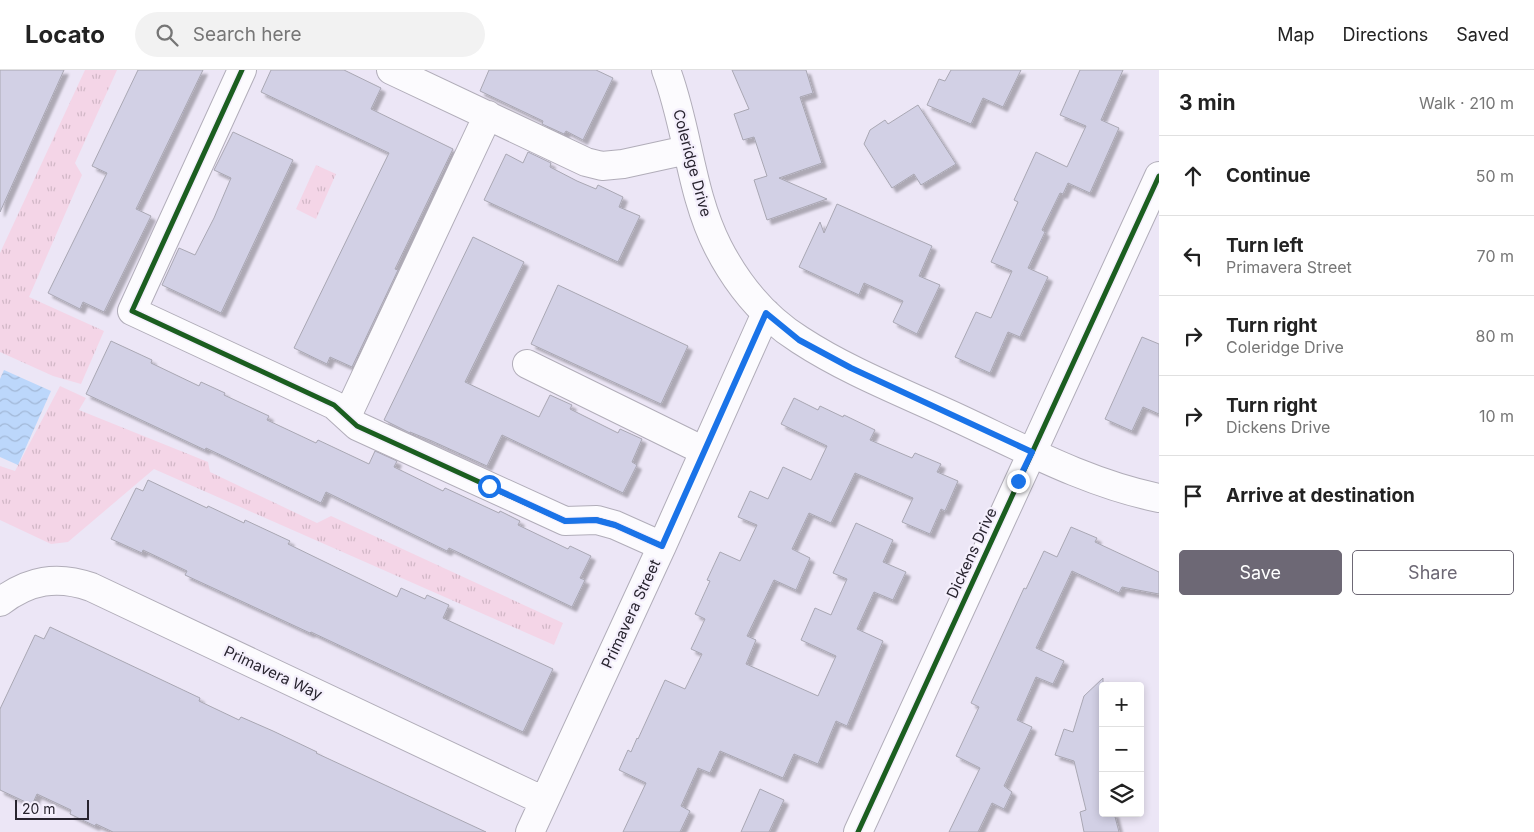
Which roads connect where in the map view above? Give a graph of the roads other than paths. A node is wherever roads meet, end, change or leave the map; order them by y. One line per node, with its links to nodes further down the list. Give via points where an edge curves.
1 (242, 70): 9 (street, via 132,311 334,405)
2 (391, 70): 4 (street)
3 (666, 70): 5 (street, Coleridge Drive)
4 (488, 116): 5 (street, via 586,162 602,166); 9 (street)
5 (688, 150): 7 (street, Coleridge Drive, via 702,208 718,247 740,283)
6 (1159, 176): 11 (street, Dickens Drive)
7 (766, 313): 10 (street, Primavera Street); 11 (street, Coleridge Drive, via 799,340 851,368)
8 (527, 364): 10 (street)
9 (347, 416): 13 (street, via 357,426 565,521 596,520)
10 (704, 451): 13 (street, Primavera Street)
11 (1032, 452): 12 (street, Coleridge Drive, via 1100,482); 17 (street, Dickens Drive)
12 (1159, 498)
13 (662, 546): 15 (street, Primavera Street)
14 (0, 602): 15 (street, Primavera Way, via 28,586 45,581 74,581 91,587)
15 (544, 801): 16 (street, Primavera Street)
16 (530, 832)
17 (858, 832)

